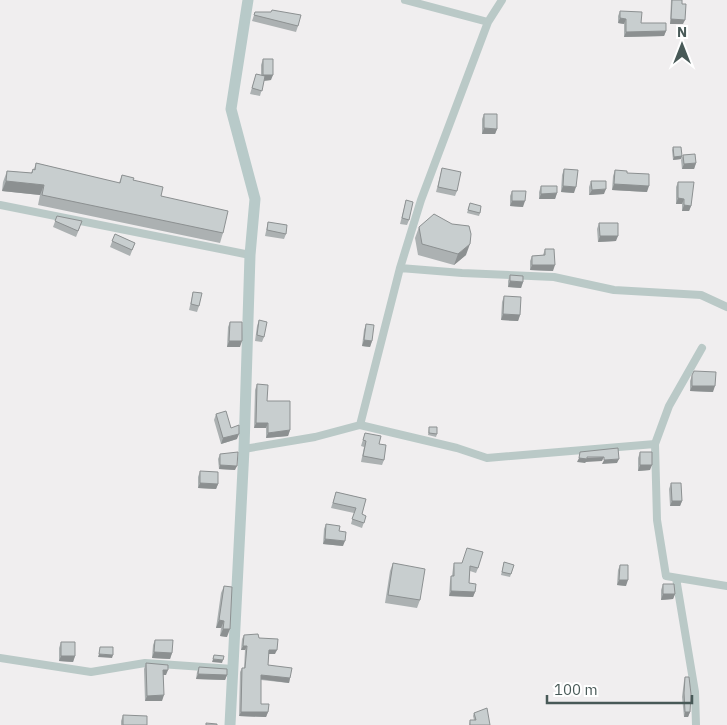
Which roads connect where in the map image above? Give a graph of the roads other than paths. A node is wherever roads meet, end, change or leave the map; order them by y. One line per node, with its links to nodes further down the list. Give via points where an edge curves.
1 (248, 0): 6 (street, via 231,110 256,199)
2 (405, 0): 4 (street)
3 (502, 0): 4 (street)
4 (488, 22): 7 (street, via 421,200)
5 (0, 205): 6 (street)
6 (250, 255): 12 (street)
7 (400, 268): 8 (street, via 554,277 614,290 701,295); 10 (street)
8 (727, 308)
9 (702, 348): 11 (street, via 669,406)
10 (360, 425): 11 (street, via 487,458); 12 (street, via 315,437)
11 (655, 444): 13 (street, via 657,520 664,567 666,576)
12 (244, 449): 16 (street)
13 (676, 578): 14 (street); 18 (street, via 695,692)
14 (727, 586)
15 (0, 658): 16 (street, via 91,672 145,663)
16 (233, 669): 17 (street)
17 (230, 725)
18 (696, 725)

